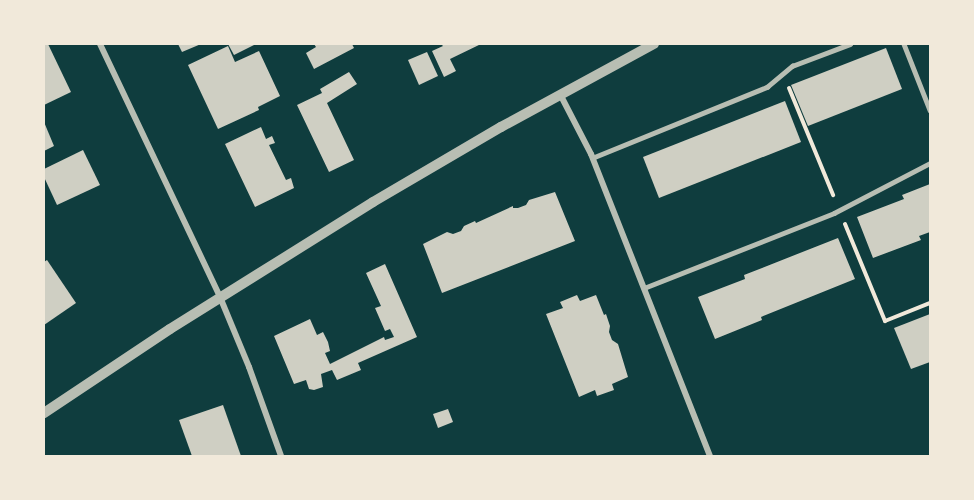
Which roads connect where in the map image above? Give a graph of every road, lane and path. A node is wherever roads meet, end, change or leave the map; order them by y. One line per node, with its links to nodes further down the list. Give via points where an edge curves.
1 (100, 44): 10 (street)
2 (654, 44): 5 (street)
3 (849, 44): 7 (lane, via 792,66 767,87)
4 (904, 44): 6 (lane)
5 (560, 94): 7 (street); 10 (street)
6 (930, 110)
7 (592, 158): 9 (street)
8 (930, 163): 9 (lane, via 834,213)
9 (644, 288): 13 (street)
10 (219, 297): 11 (street); 12 (street)
11 (44, 413)
12 (281, 456)
13 (710, 456)

